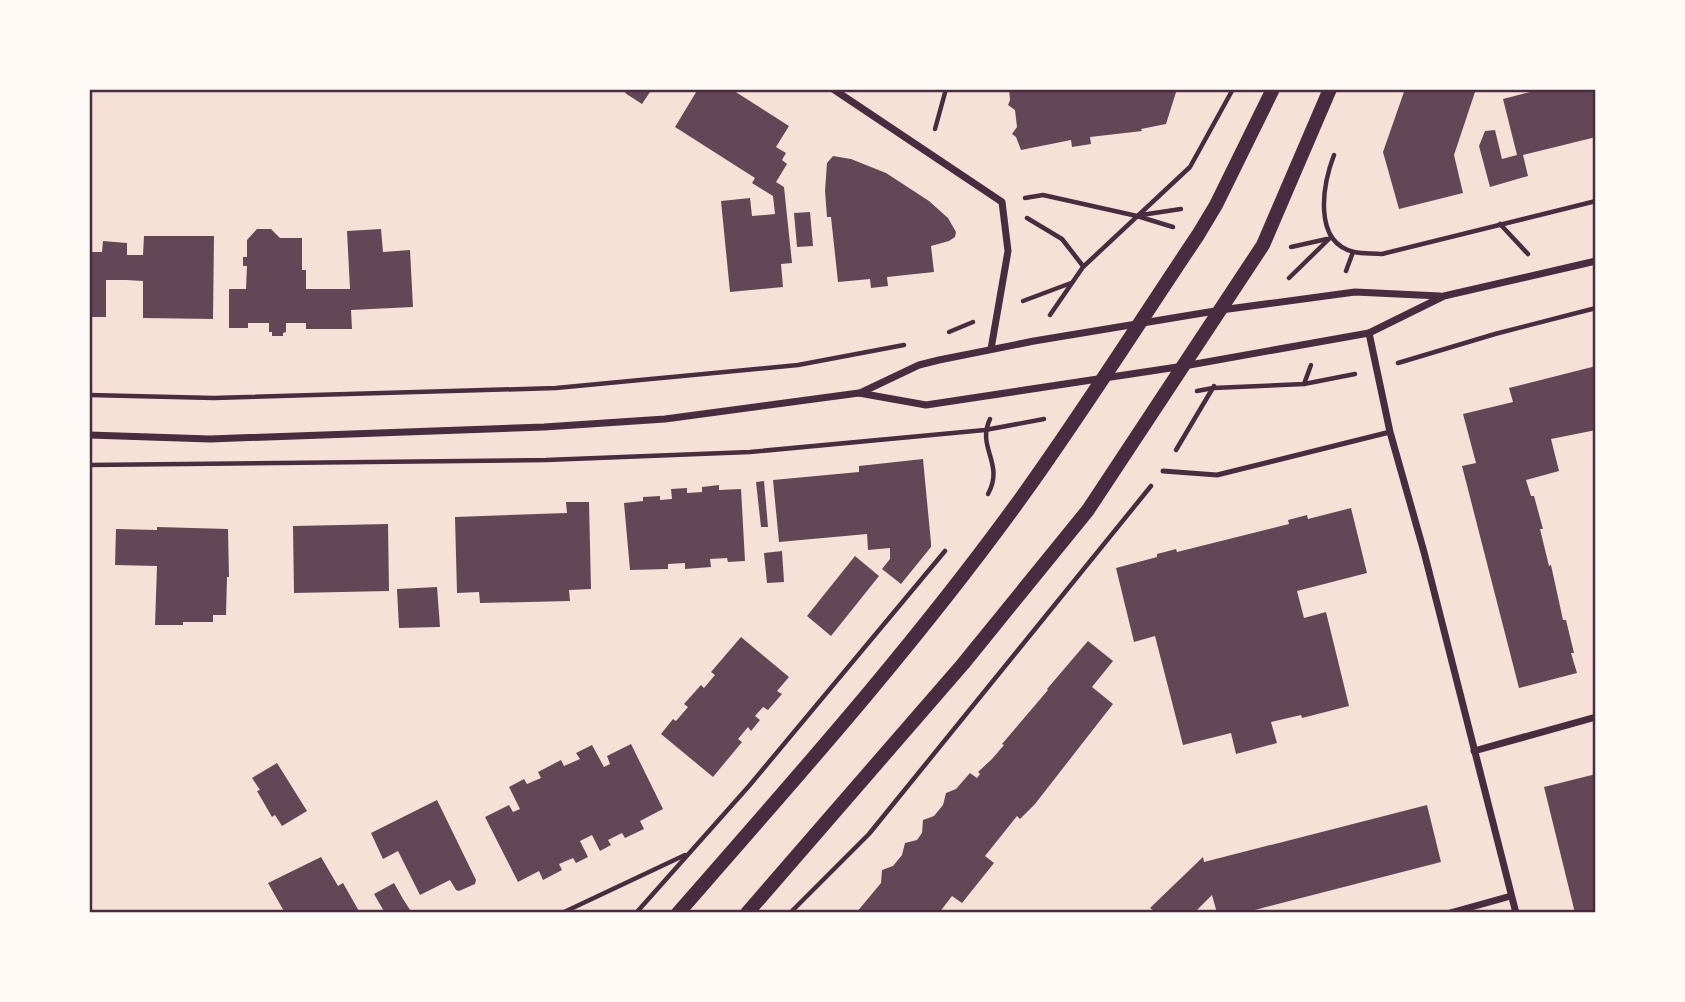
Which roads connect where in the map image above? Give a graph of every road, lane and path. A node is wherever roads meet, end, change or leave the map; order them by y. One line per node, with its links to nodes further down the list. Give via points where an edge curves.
1 (834, 89): 6 (street)
2 (946, 89): 6 (path)
3 (1233, 89): 10 (path, via 1190,167)
4 (1273, 89): 19 (main road, via 1216,205)
5 (1330, 89): 17 (main road, via 1264,245)
6 (928, 151): 9 (street)
7 (1334, 154): 11 (path, via 1325,180 1326,226 1331,237 1353,252 1382,254)
8 (1596, 201): 11 (path)
9 (1002, 202): 10 (path, via 1043,195); 13 (path, via 1062,239); 18 (street, via 1008,251)
10 (1137, 216): 13 (path)
11 (1500, 224): 14 (path)
12 (1596, 261): 14 (street)
13 (1083, 267): 18 (path, via 1072,283)
14 (1545, 273): 15 (street)
15 (1444, 296): 17 (street, via 1354,292); 21 (street)
16 (1596, 308): 25 (path)
17 (1221, 310): 19 (street); 24 (main road)
18 (998, 311): 20 (path); 23 (street)
19 (1139, 323): 23 (street); 26 (main road)
20 (948, 333)
21 (1369, 333): 24 (street); 25 (street)
22 (908, 344): 28 (path, via 798,365 555,388 214,398)
23 (991, 349): 27 (street, via 919,365)
24 (1184, 366): 26 (street); 42 (main road, via 1088,510 963,664)
25 (1376, 369): 29 (street); 32 (path, via 1304,384 1213,387)
26 (1102, 379): 27 (street, via 926,405); 41 (main road, via 1026,491 936,609)
27 (859, 393): 30 (street, via 666,419 544,427 210,439)
28 (89, 395)
29 (1390, 432): 32 (lane, via 1217,475); 36 (street)
30 (89, 435)
31 (89, 466): 33 (path, via 736,453 985,430 995,481)
32 (1163, 471): 43 (path, via 869,834)
33 (986, 496)
34 (946, 550): 37 (path)
35 (1596, 716): 36 (street)
36 (1474, 751): 38 (street)
37 (689, 853): 39 (path); 40 (path)
38 (1511, 896): 44 (street); 45 (street)
39 (562, 913)
40 (636, 913)
41 (678, 913)
42 (747, 913)
43 (790, 913)
44 (1450, 913)
45 (1516, 913)

